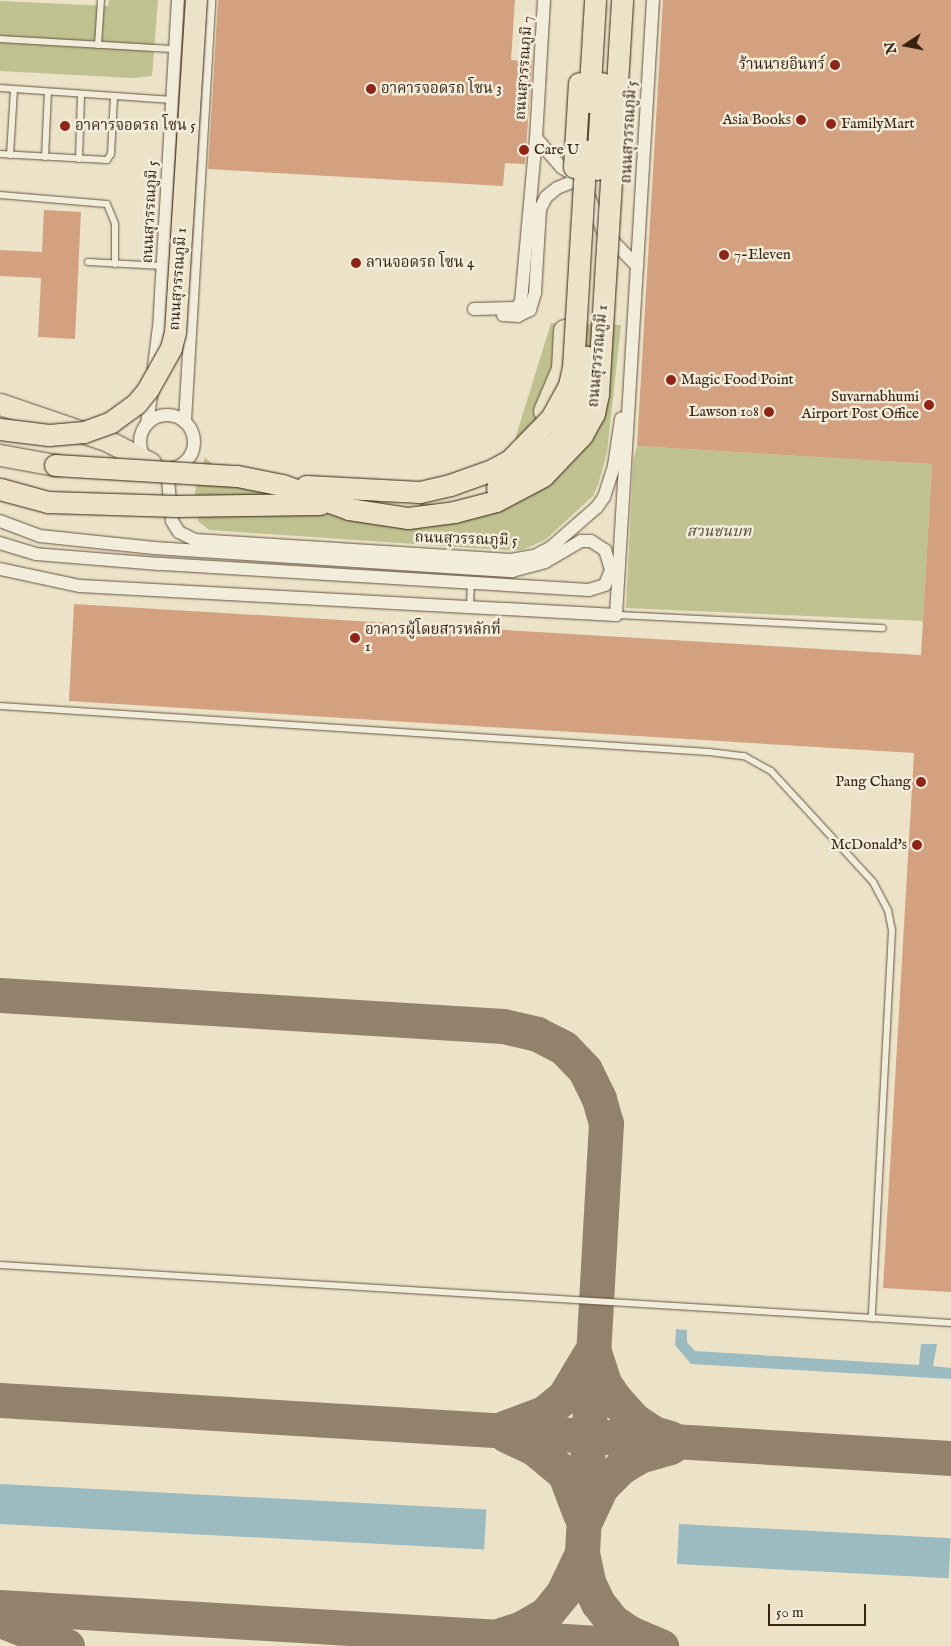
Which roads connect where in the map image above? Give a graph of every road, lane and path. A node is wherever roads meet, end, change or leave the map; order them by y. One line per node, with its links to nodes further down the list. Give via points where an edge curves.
1 (101, 0): 13 (lane)
2 (178, 0): 14 (street, ถนนสุวรรณภูมิ 5)
3 (196, 0): 42 (highway, ถนนสุวรรณภูมิ 1, bridge, via 175,332 171,348 136,404 111,422 84,432 49,436)
4 (208, 0): 22 (street)
5 (544, 0): 23 (street, ถนนสุวรรณภูมิ 7)
6 (584, 0): 47 (highway, ถนนสุวรรณภูมิ 1, bridge, via 562,369 550,403 516,448 473,482 421,497)
7 (591, 0): 28 (street)
8 (595, 0): 45 (highway, ถนนสุวรรณภูมิ 1, bridge, via 573,368 569,386 551,418 510,460 450,485 420,492)
9 (607, 0): 47 (highway, ถนนสุวรรณภูมิ 1, bridge, via 585,378 578,405 560,439 534,463 500,486 464,501 425,510)
10 (622, 0): 45 (highway, ถนนสุวรรณภูมิ 1, bridge, via 598,394 594,412 582,435 543,476 520,490 496,501 432,516 408,518 349,509)
11 (653, 0): 35 (street, ถนนสุวรรณภูมิ 5)
12 (0, 39): 13 (lane)
13 (98, 45): 14 (lane)
14 (176, 49): 20 (street, ถนนสุวรรณภูมิ 5)
15 (0, 88): 16 (lane)
16 (14, 89): 17 (lane); 25 (lane)
17 (48, 92): 18 (lane); 26 (lane)
18 (81, 94): 19 (lane); 27 (lane)
19 (114, 96): 20 (lane); 27 (lane, via 109,158)
20 (173, 100): 21 (street, ถนนสุวรรณภูมิ 5)
21 (171, 131): 22 (lane); 30 (street, ถนนสุวรรณภูมิ 5)
22 (201, 132): 31 (street)
23 (536, 138): 28 (street, ถนนสุวรรณภูมิ 7, via 561,167); 28 (street, via 521,302 516,308 474,309 480,314 518,316 530,310 535,293 540,209 546,197 557,188)
24 (0, 154): 25 (lane)
25 (10, 155): 26 (lane)
26 (45, 157): 27 (lane)
27 (79, 159)
28 (580, 180): 35 (street, via 604,231)
29 (0, 195): 33 (lane, via 107,204 115,224)
30 (166, 216): 31 (lane); 34 (street, ถนนสุวรรณภูมิ 5)
31 (195, 218): 37 (street)
32 (88, 262): 33 (lane)
33 (115, 264): 34 (lane)
34 (163, 266): 36 (street, ถนนสุวรรณภูมิ 5)
35 (637, 266): 38 (street, ถนนสุวรรณภูมิ 5)
36 (157, 347): 37 (lane, via 166,355); 41 (street, ถนนสุวรรณภูมิ 5)
37 (182, 354): 40 (street)
38 (631, 372): 44 (street, ถนนสุวรรณภูมิ 5, via 614,466 604,497 561,540 534,556 511,560 195,540 179,532 172,521); 50 (street, ถนนสุวรรณภูมิ 5)
39 (0, 404): 44 (highway, via 106,440)
40 (185, 421): 41 (street, via 161,416); 44 (street, via 194,438 194,448 184,463)
41 (147, 424): 44 (street, ถนนสุวรรณภูมิ 5, via 142,432 141,449)
42 (0, 429)
43 (0, 455): 45 (highway, ถนนสุวรรณภูมิ 1, bridge, via 55,465 237,476)
44 (158, 466)
45 (282, 485)
46 (0, 489): 47 (highway, ถนนสุวรรณภูมิ 1, bridge, via 48,502 176,506)
47 (352, 504)
48 (0, 521): 52 (street, ถนนสุวรรณภูมิ 5, via 40,536 154,548 512,571 545,562 581,541 591,541 606,550)
49 (0, 543): 53 (street, ถนนสุวรรณภูมิ 5, via 36,554)
50 (620, 556): 52 (street, ถนนสุวรรณภูมิ 5); 54 (street, ถนนสุวรรณภูมิ 5)
51 (0, 569): 55 (street, via 80,586)
52 (611, 570): 53 (street, ถนนสุวรรณภูมิ 5, via 605,585 589,590); 54 (street, ถนนสุวรรณภูมิ 5)
53 (471, 583): 55 (lane)
54 (618, 587): 56 (street, ถนนสุวรรณภูมิ 5)
55 (470, 607): 56 (street)
56 (616, 615): 57 (lane)
57 (883, 628)
58 (0, 706): 60 (lane, via 709,752 744,756 771,771 873,882 888,910 892,930)
59 (0, 1265): 60 (lane)
60 (872, 1318): 61 (lane)
61 (951, 1322)

